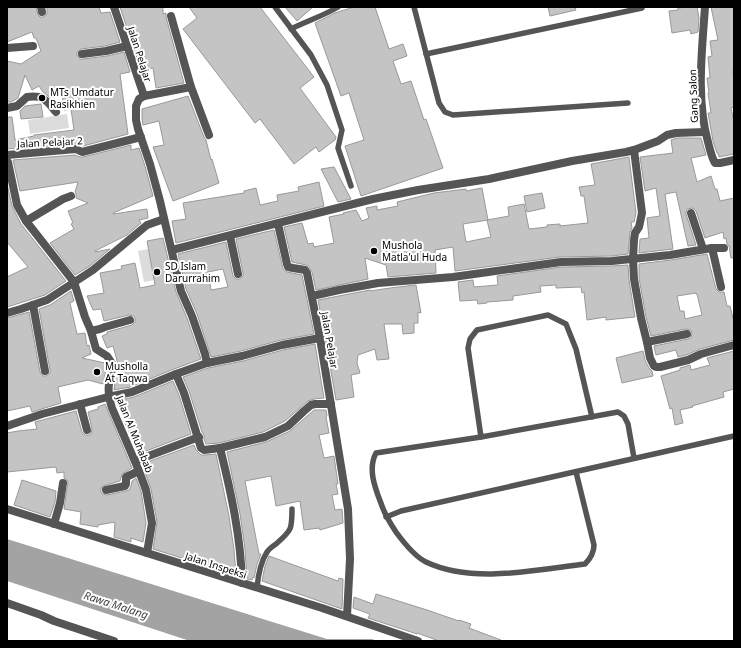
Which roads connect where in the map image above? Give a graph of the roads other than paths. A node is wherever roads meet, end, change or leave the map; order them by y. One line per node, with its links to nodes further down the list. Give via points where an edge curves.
1 (114, 7): 10 (street, Jalan Pelajar)
2 (275, 7): 8 (lane)
3 (338, 7): 8 (lane)
4 (414, 7): 13 (lane)
5 (705, 7): 19 (street, Gang Salon, via 701,96)
6 (642, 8): 13 (lane)
7 (171, 16): 14 (street)
8 (292, 29): 26 (lane, via 311,55 327,85 342,130 338,148)
9 (33, 46): 11 (street)
10 (127, 46): 12 (street); 15 (street, Jalan Pelajar)
11 (7, 48)
12 (82, 54)
13 (426, 54): 16 (lane, via 439,103 445,112 453,115)
14 (191, 87): 15 (street); 20 (street)
15 (144, 96): 21 (street, Jalan Pelajar, via 139,98 136,106 136,120)
16 (628, 103)
17 (7, 108): 18 (street, via 17,106 27,97 41,97)
18 (56, 112)
19 (705, 132): 22 (street, via 667,135); 24 (street, Gang Salon, via 715,162)
20 (209, 135)
21 (141, 137): 23 (street, Jalan Pelajar 2, via 82,152 76,149); 29 (street, Jalan Pelajar)
22 (634, 150): 31 (street, via 373,199); 37 (street, via 642,213 635,233)
23 (7, 155)
24 (734, 160)
25 (7, 161): 30 (street, Jalan Al Muhabab, via 17,205)
26 (351, 186)
27 (71, 196): 30 (street)
28 (692, 213): 35 (street)
29 (164, 219): 36 (street, Jalan Pelajar); 39 (street, via 147,225 93,270)
30 (26, 221): 39 (street, Jalan Al Muhabab)
31 (278, 224): 32 (street); 41 (street, Jalan Pelajar, via 288,267 305,270)
32 (230, 236): 36 (street); 38 (street)
33 (712, 248): 34 (street); 35 (street); 40 (street)
34 (724, 248)
35 (703, 249): 37 (street)
36 (172, 250): 50 (street, Jalan Pelajar, via 181,290)
37 (633, 259): 41 (street, via 560,262 453,277 378,283); 48 (street, via 635,287)
38 (238, 274)
39 (74, 282): 42 (street, via 47,300); 45 (street, Jalan Al Muhabab)
40 (721, 286)
41 (312, 296): 47 (street, Jalan Pelajar)
42 (33, 305): 43 (street); 51 (street)
43 (7, 313)
44 (130, 320): 45 (street)
45 (91, 331): 53 (street, Jalan Al Muhabab, via 96,349 107,356 113,365)
46 (687, 334): 48 (street)
47 (320, 338): 50 (street); 55 (street, Jalan Pelajar)
48 (647, 342): 49 (street, via 650,358 656,367)
49 (734, 345)
50 (207, 363): 52 (street)
51 (45, 371)
52 (176, 374): 53 (street, via 132,392); 60 (street)
53 (108, 397): 54 (street); 64 (street, Jalan Al Muhabab)
54 (80, 404): 57 (street); 58 (street)
55 (331, 404): 62 (street, via 315,404 288,426 265,437); 77 (street, Jalan Pelajar, via 348,516 350,559)
56 (592, 417): 61 (lane); 61 (lane, via 576,349 566,324 548,315 477,330 470,339 468,348); 63 (lane, via 618,412 624,416 628,424)
57 (7, 426)
58 (87, 430)
59 (734, 436): 63 (lane)
60 (199, 437): 62 (street, via 201,448 204,450); 64 (street)
61 (482, 437): 71 (lane, via 376,453 372,471)
62 (220, 448): 74 (street, via 240,548)
63 (634, 458): 66 (lane)
64 (135, 461): 65 (street, Jalan Al Muhabab)
65 (139, 471): 68 (street, via 126,477 125,486); 73 (street, Jalan Al Muhabab, via 146,490 152,524)
66 (576, 472): 71 (lane, via 401,511); 71 (lane, via 594,545 594,552 585,564 514,573 471,574 444,569 425,561 406,547)
67 (63, 483): 72 (street)
68 (106, 490)
69 (7, 509): 72 (street, Jalan Inspeksi)
70 (292, 509): 75 (lane, via 290,531 268,550 259,572)
71 (386, 517)
72 (54, 524): 73 (street, Jalan Inspeksi)
73 (147, 553): 74 (street, Jalan Inspeksi)
74 (242, 583): 75 (street, Jalan Inspeksi)
75 (257, 588): 77 (street, Jalan Inspeksi)
76 (7, 604): 78 (street)
77 (347, 616): 79 (street, Jalan Inspeksi)
78 (114, 641)
79 (418, 641)

